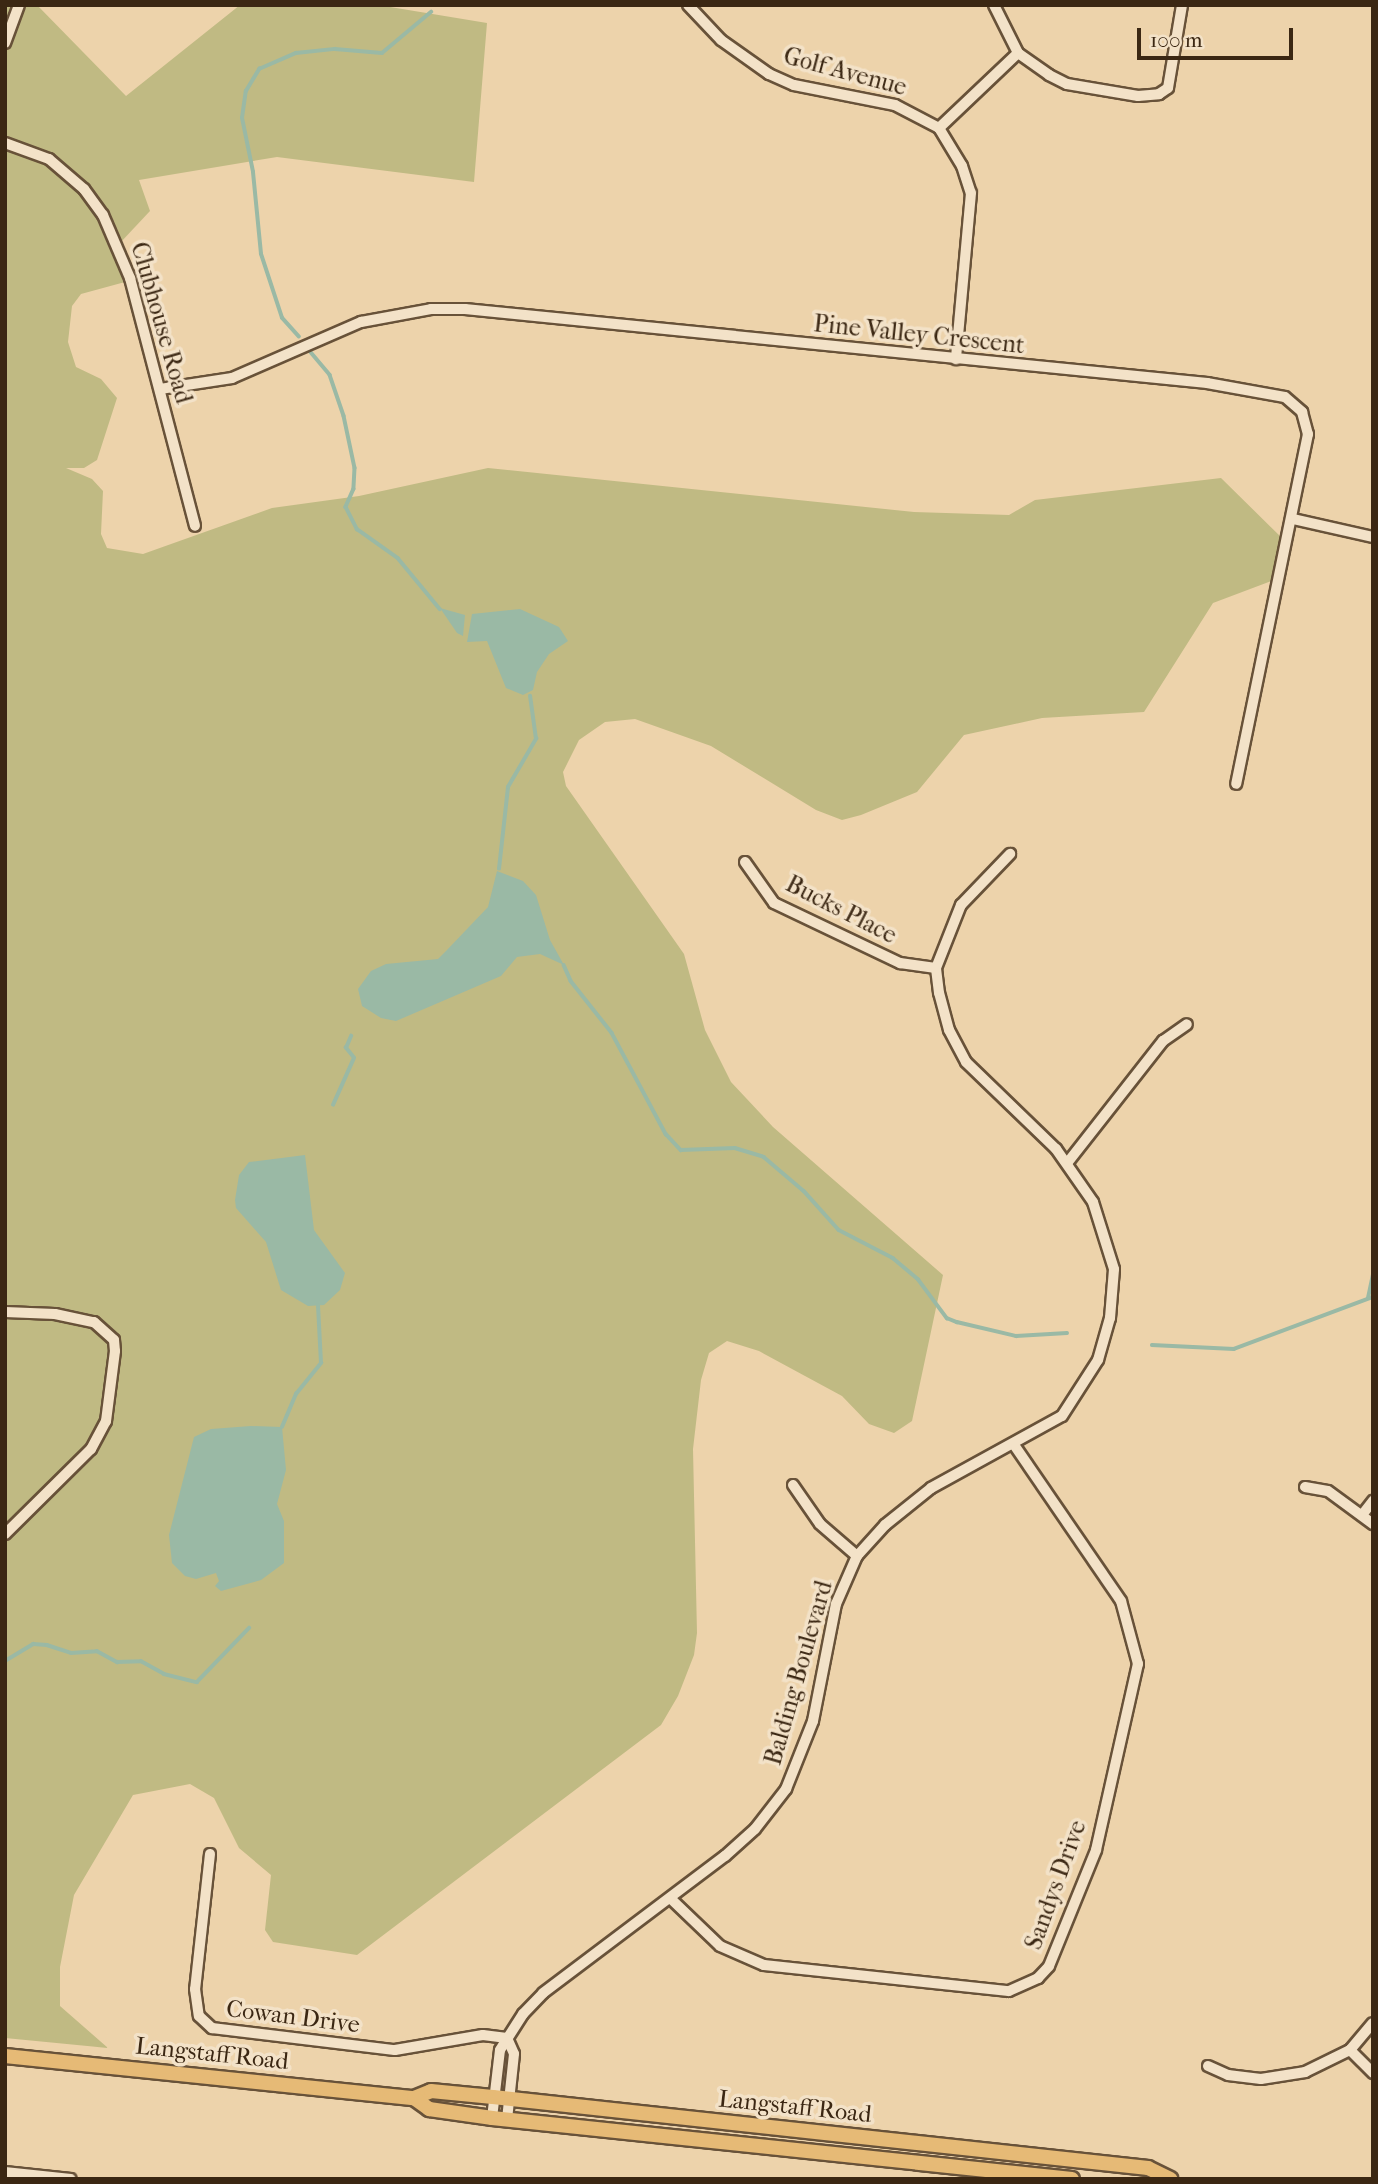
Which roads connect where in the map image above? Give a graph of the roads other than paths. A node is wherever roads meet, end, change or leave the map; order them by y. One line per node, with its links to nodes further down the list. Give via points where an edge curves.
1 (19, 5): 5 (street)
2 (688, 5): 7 (street, Golf Avenue, via 721,40 769,74 794,85 895,105)
3 (994, 5): 6 (street)
4 (1182, 5): 6 (street, via 1172,78 1159,94 1138,96 1067,84)
5 (5, 43)
6 (1018, 53): 7 (street)
7 (939, 128): 9 (street, via 962,166 971,193)
8 (5, 143): 10 (street, Clubhouse Road, via 49,159 84,189 103,215 130,278)
9 (956, 359): 10 (street, Pine Valley Crescent, via 495,311 431,309 330,333 232,378); 11 (street, Pine Valley Crescent, via 1207,383 1285,397 1302,412 1308,434)
10 (160, 390): 12 (street, Clubhouse Road)
11 (1293, 519): 13 (street); 14 (street, Pine Valley Crescent)
12 (195, 526)
13 (1373, 537)
14 (1236, 784)
15 (1010, 854): 17 (street, via 961,905)
16 (745, 862): 17 (street, Bucks Place, via 774,903 900,963)
17 (936, 968): 19 (street, Balding Boulevard, via 948,1030 966,1062)
18 (1187, 1024): 19 (street, via 1163,1041)
19 (1068, 1162): 21 (street, Balding Boulevard, via 1093,1202 1109,1242 1114,1269 1110,1318 1098,1360 1081,1393 1062,1416)
20 (5, 1312): 27 (street, via 55,1314 94,1322 114,1340 115,1351 106,1421 91,1449)
21 (1015, 1446): 28 (street, Balding Boulevard, via 931,1488 893,1518); 30 (street, Sandys Drive, via 1121,1601 1138,1664 1096,1850 1049,1966 1038,1978 1009,1991 764,1965 720,1946)
22 (793, 1485): 28 (street, via 820,1524)
23 (1305, 1487): 25 (street, via 1328,1491)
24 (1373, 1501): 25 (street)
25 (1362, 1516): 26 (street)
26 (1373, 1524)
27 (5, 1534)
28 (857, 1556): 30 (street, Balding Boulevard, via 836,1604 813,1721 786,1789 755,1829)
29 (210, 1854): 32 (street, Cowan Drive, via 195,1989 199,2016 212,2028 395,2050 483,2035)
30 (670, 1898): 32 (street, Balding Boulevard, via 543,1993)
31 (1373, 2024): 33 (street)
32 (507, 2038): 38 (street, via 514,2054)
33 (1350, 2050): 35 (street, via 1317,2067 1282,2077 1228,2075); 36 (street)
34 (5, 2056): 37 (main road, Langstaff Road)
35 (1208, 2066)
36 (1373, 2073)
37 (414, 2098): 38 (main road, Langstaff Road, via 430,2091); 39 (main road, Langstaff Road, via 429,2109)
38 (501, 2098): 39 (street); 40 (street); 41 (main road, Langstaff Road)
39 (492, 2118): 40 (main road, Langstaff Road)
40 (507, 2120): 43 (main road, Langstaff Road)
41 (1070, 2160): 43 (street); 46 (main road, Langstaff Road, via 1148,2168)
42 (5, 2172): 44 (street)
43 (1066, 2178): 45 (main road, Langstaff Road)
44 (71, 2179)
45 (1072, 2179)
46 (1171, 2179)

